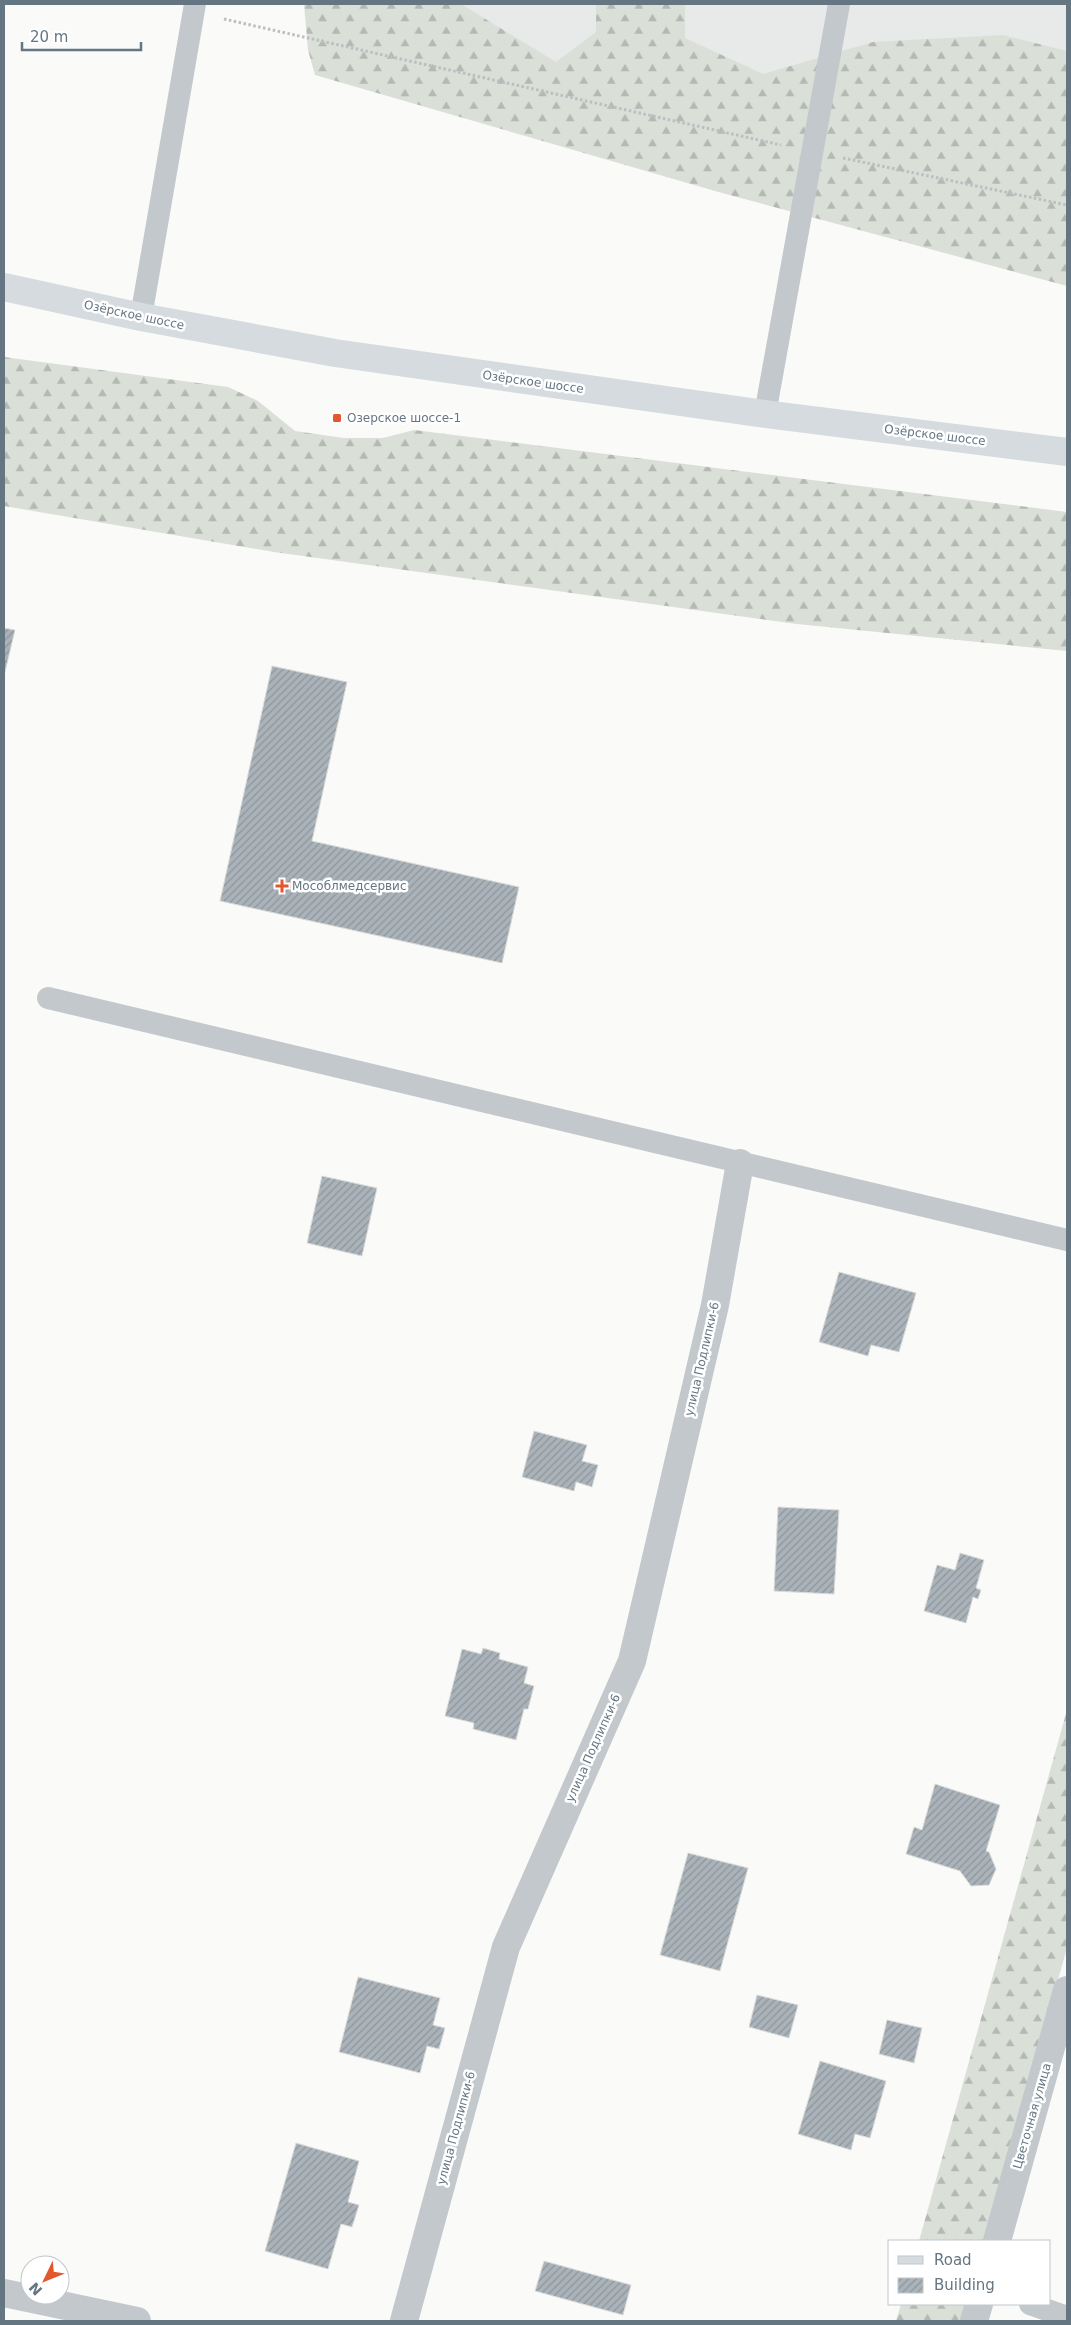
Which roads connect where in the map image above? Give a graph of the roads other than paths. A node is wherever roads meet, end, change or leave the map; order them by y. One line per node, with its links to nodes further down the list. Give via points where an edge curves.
1 (839, 4): 5 (lane)
2 (194, 8): 4 (lane)
3 (4, 287): 4 (main road, Озёрское шоссе)
4 (141, 318): 5 (main road, Озёрское шоссе, via 335,353)
5 (765, 414): 6 (main road, Озёрское шоссе)
6 (1067, 452)
7 (48, 998): 8 (lane)
8 (740, 1163): 9 (lane); 17 (street, улица Подлипки-6, via 715,1305 632,1661 506,1947)
9 (1067, 1240)
10 (1067, 1990): 11 (street, Цветочная улица)
11 (997, 2240)
12 (4, 2293): 16 (street)
13 (979, 2305): 18 (street)
14 (1033, 2305): 15 (lane)
15 (1067, 2317)
16 (137, 2321)
17 (404, 2321)
18 (974, 2321)

